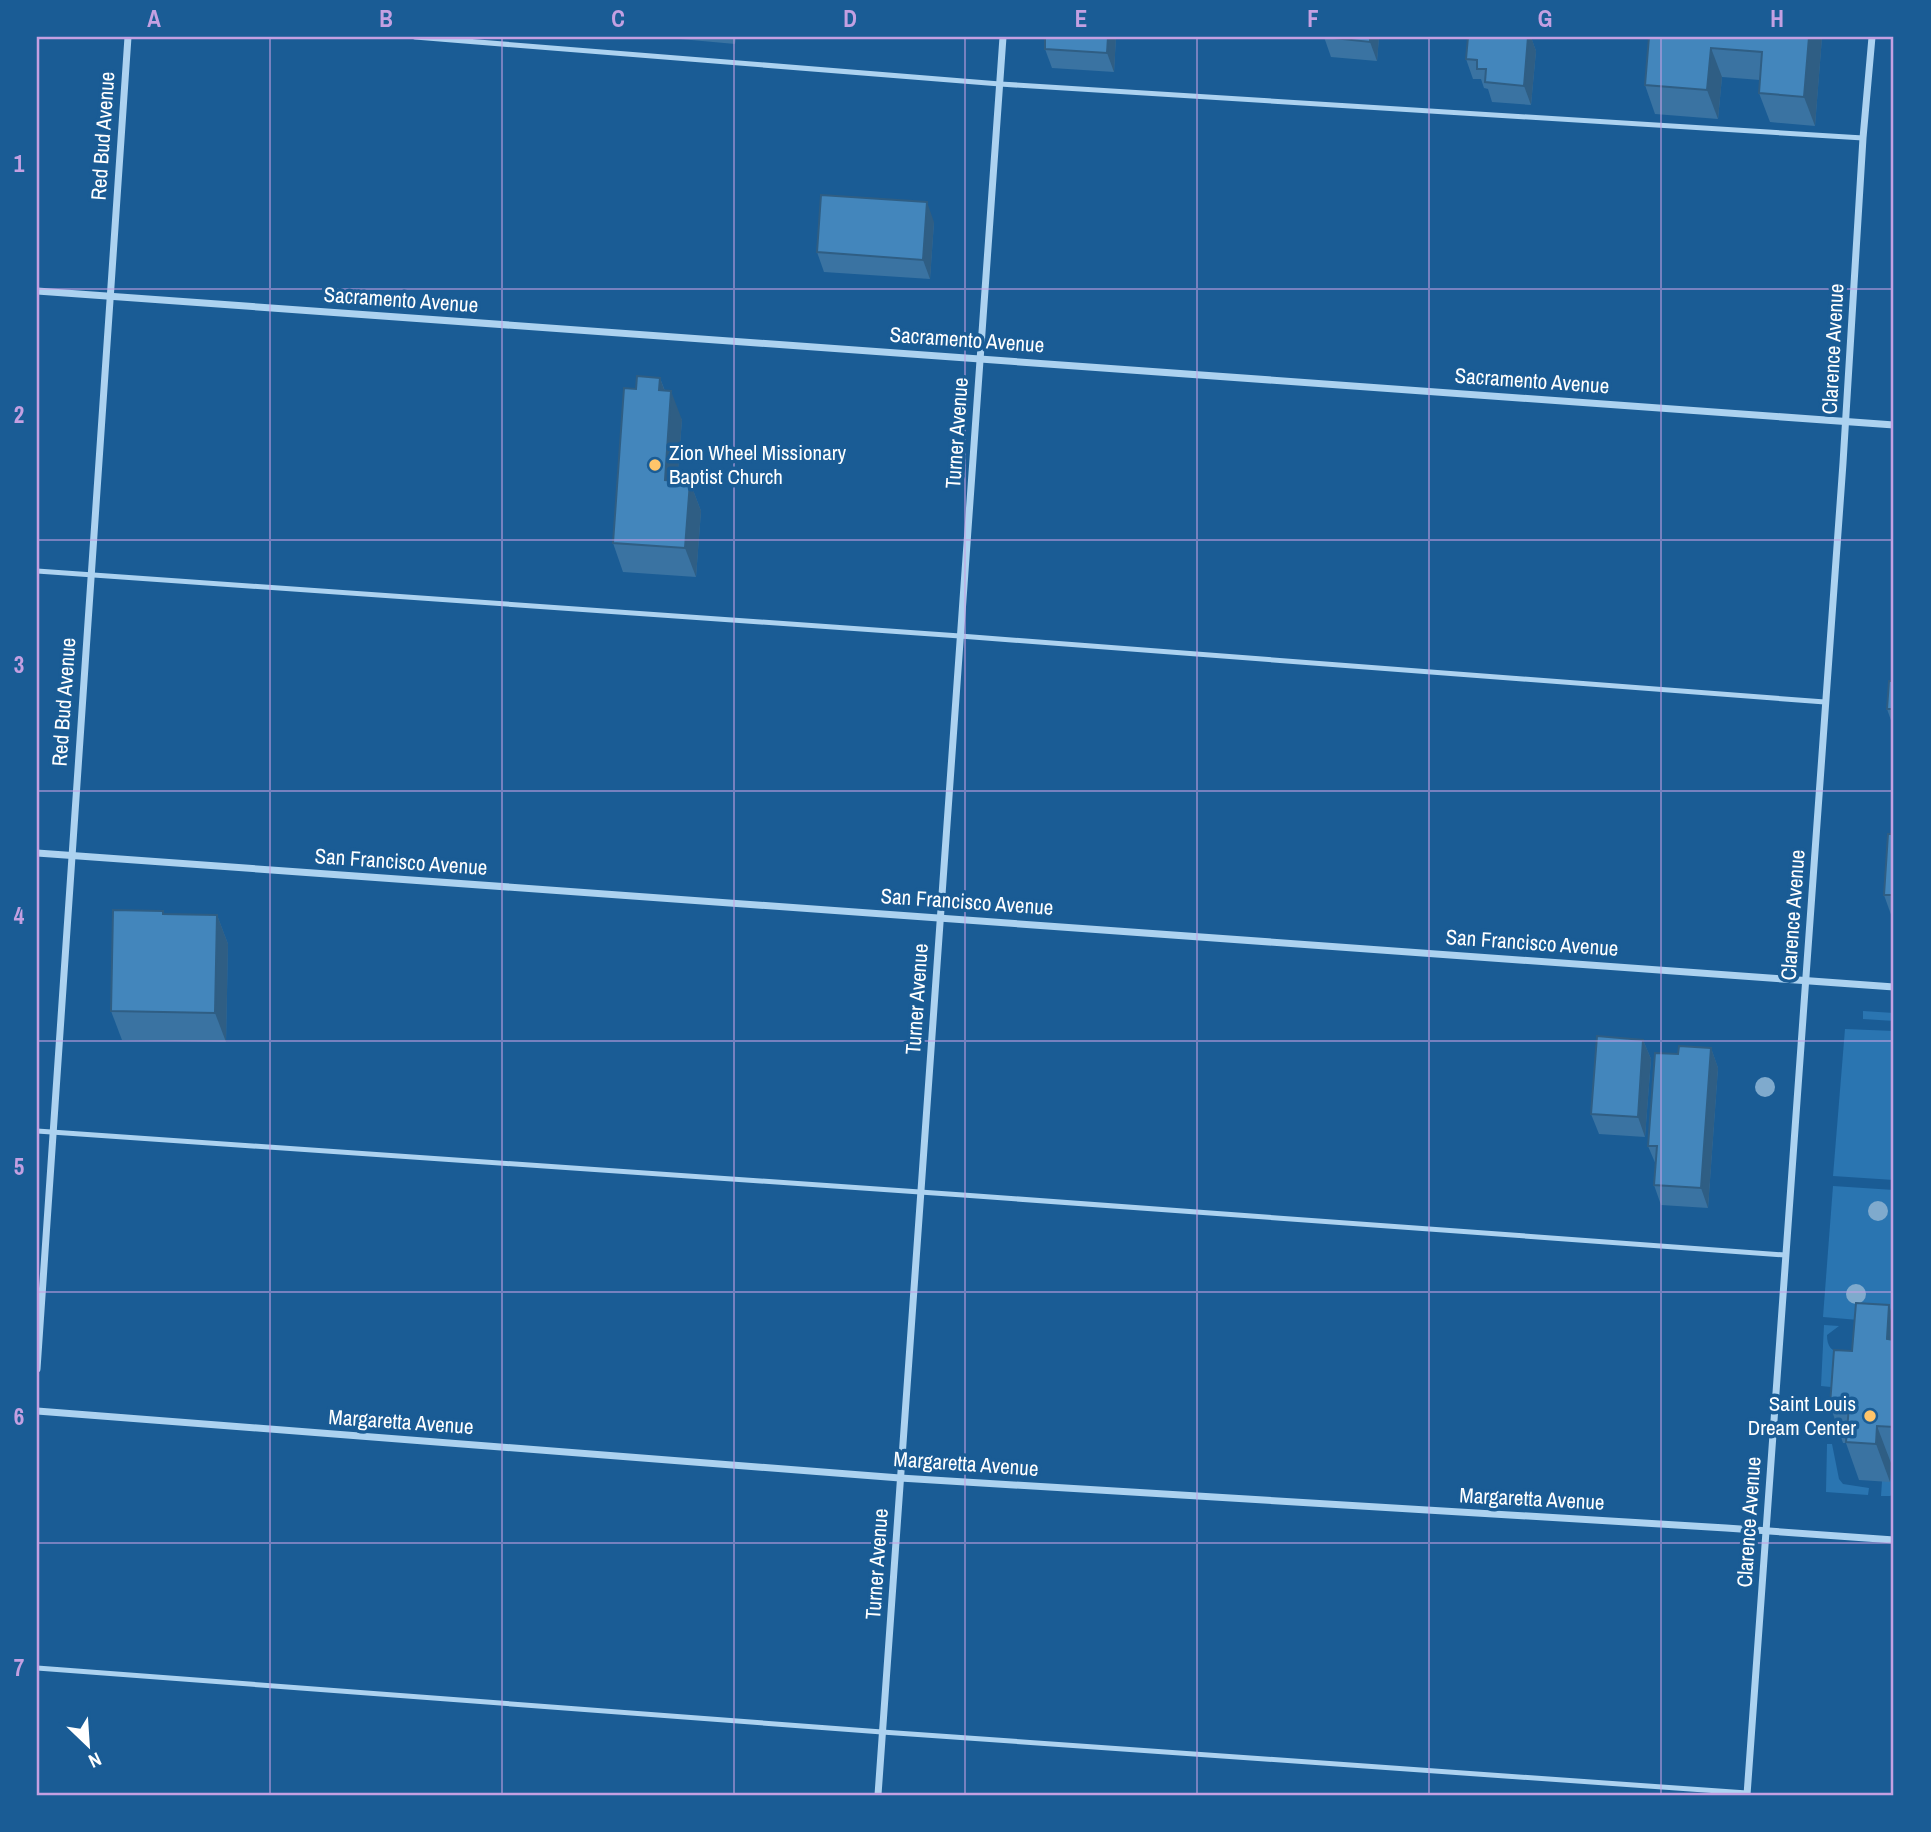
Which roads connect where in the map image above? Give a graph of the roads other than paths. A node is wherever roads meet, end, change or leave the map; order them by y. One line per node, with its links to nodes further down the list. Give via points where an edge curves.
1 (128, 37): 8 (street, Red Bud Avenue)
2 (415, 37): 5 (lane)
3 (1003, 37): 5 (street, Turner Avenue)
4 (1872, 37): 6 (street, Clarence Avenue)
5 (1000, 84): 6 (lane); 9 (street, Turner Avenue)
6 (1863, 138): 10 (street, Clarence Avenue)
7 (37, 291): 8 (street, Sacramento Avenue)
8 (110, 297): 9 (street, Sacramento Avenue); 13 (street, Red Bud Avenue)
9 (980, 359): 10 (street, Sacramento Avenue); 14 (street, Turner Avenue)
10 (1846, 421): 11 (street, Sacramento Avenue); 15 (street, Clarence Avenue)
11 (1894, 425)
12 (37, 571): 13 (lane)
13 (91, 575): 14 (lane); 17 (street, Red Bud Avenue)
14 (960, 636): 15 (lane); 18 (street, Turner Avenue)
15 (1825, 702): 19 (street, Clarence Avenue)
16 (37, 853): 17 (street, San Francisco Avenue)
17 (71, 856): 18 (street, San Francisco Avenue); 22 (street, Red Bud Avenue)
18 (940, 917): 19 (street, San Francisco Avenue); 23 (street, Turner Avenue)
19 (1806, 980): 20 (street, San Francisco Avenue); 24 (street, Clarence Avenue)
20 (1894, 987)
21 (37, 1132): 22 (lane)
22 (53, 1133): 23 (lane); 25 (street, Red Bud Avenue)
23 (920, 1192): 24 (lane); 27 (street, Turner Avenue)
24 (1785, 1255): 28 (street, Clarence Avenue)
25 (37, 1369)
26 (37, 1411): 27 (street, Margaretta Avenue)
27 (900, 1478): 28 (street, Margaretta Avenue); 31 (street, Turner Avenue)
28 (1767, 1531): 29 (street, Margaretta Avenue); 32 (street, Clarence Avenue)
29 (1894, 1540)
30 (37, 1668): 31 (lane)
31 (882, 1732): 32 (lane); 33 (street, Turner Avenue)
32 (1747, 1794)
33 (878, 1795)

